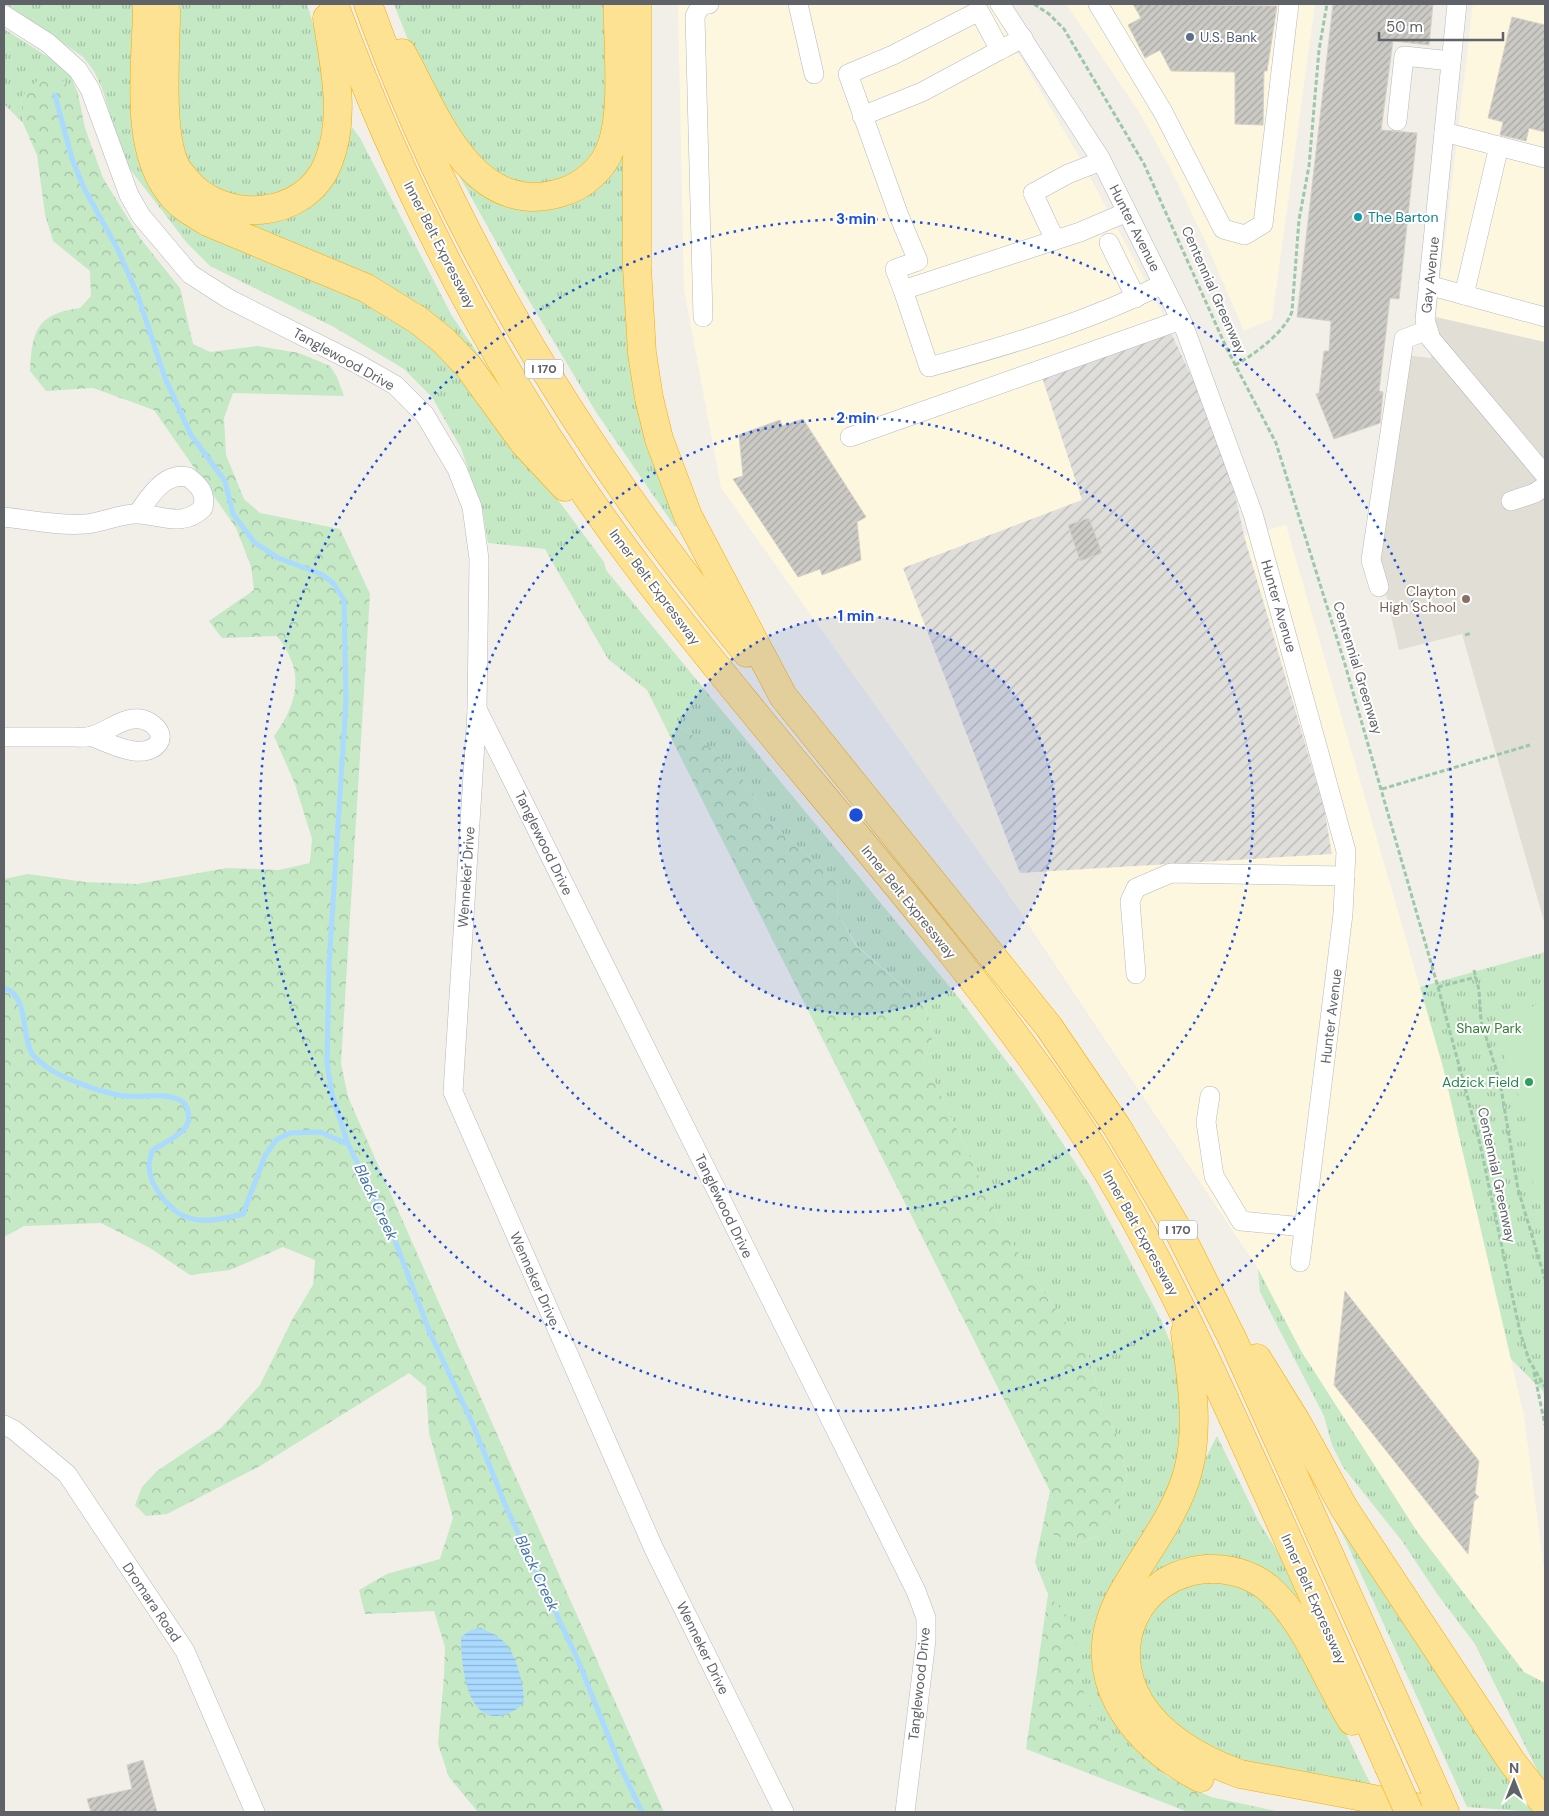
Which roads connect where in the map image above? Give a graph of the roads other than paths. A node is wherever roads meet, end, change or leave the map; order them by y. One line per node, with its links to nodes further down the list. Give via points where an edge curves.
1 (326, 4): 11 (highway, via 338,95 338,124 333,147 327,165 314,184 278,208 257,212 232,209 213,202 193,189 176,167 168,147)
2 (334, 4): 42 (highway, Inner Belt Expressway / I 170, via 385,132 465,295 558,453)
3 (368, 4): 44 (highway, I 170, via 446,190 533,352 633,505)
4 (375, 4): 12 (highway, via 465,162 496,188 516,196 536,197 571,190 589,178 611,150 618,114)
5 (709, 4): 32 (street, via 701,5 696,16)
6 (798, 4): 17 (street)
7 (1000, 4): 14 (street, Hunter Avenue)
8 (1098, 4): 9 (street, via 1164,112 1223,229 1245,235 1263,224)
9 (1289, 4)
10 (1457, 4): 16 (street, Gay Avenue)
11 (156, 7): 42 (highway, via 147,140 158,174 171,195 208,222 366,288 418,320 443,340 468,366 524,443)
12 (628, 9): 44 (highway, via 638,304 649,398 659,439 688,516)
13 (4, 15): 45 (street, Tanglewood Drive, via 48,43 78,70 90,89 129,195 142,216 190,274 229,298 395,385 425,415 457,469 472,508 479,559)
14 (1022, 38): 15 (street); 23 (street, Hunter Avenue)
15 (1000, 50): 18 (street, via 922,92); 18 (street, via 979,11 848,74)
16 (1451, 61): 19 (street, via 1404,56); 20 (street, Gay Avenue)
17 (814, 74)
18 (862, 116): 29 (street, via 918,261 895,269)
19 (1397, 120)
20 (1444, 132): 21 (street); 28 (street, Gay Avenue)
21 (1499, 146): 22 (street); 30 (street)
22 (1545, 158)
23 (1101, 161): 24 (street, Hunter Avenue); 25 (street, via 1033,193)
24 (1127, 212): 25 (street); 27 (street, Hunter Avenue)
25 (1055, 240): 29 (street)
26 (1109, 243): 31 (street)
27 (1163, 284): 31 (street); 34 (street, Hunter Avenue)
28 (1428, 285): 30 (street); 35 (street, Gay Avenue, via 1425,320)
29 (903, 290): 31 (street, via 929,367 1026,340)
30 (1464, 295): 33 (street)
31 (1136, 298)
32 (703, 317)
33 (1545, 317)
34 (1181, 320): 36 (street); 48 (street, Hunter Avenue, via 1253,514 1346,851)
35 (1428, 330): 37 (street, Gay Avenue, via 1431,339); 43 (street, via 1404,339 1371,560)
36 (850, 437)
37 (1545, 475)
38 (1545, 486): 39 (street)
39 (1511, 501)
40 (136, 514): 41 (street, via 84,524)
41 (4, 517)
42 (646, 577): 54 (highway, Inner Belt Expressway / I 170, via 1026,1050 1116,1186)
43 (1378, 587)
44 (783, 696): 52 (highway, I 170, via 1049,1027 1117,1126)
45 (477, 709): 59 (street, Wenneker Drive, via 452,1092 654,1548); 60 (street, Tanglewood Drive, via 916,1591 926,1618 926,1640)
46 (91, 736): 47 (street)
47 (4, 737)
48 (1345, 876): 49 (street, via 1171,873 1136,888 1130,901); 51 (street, Hunter Avenue)
49 (1136, 974)
50 (1210, 1096): 51 (street, via 1206,1122 1214,1176 1241,1221)
51 (1304, 1227): 53 (street, Hunter Avenue)
52 (1179, 1232): 57 (highway, via 1296,1421 1344,1508 1512,1762); 63 (highway, I 170, via 1259,1397)
53 (1300, 1262)
54 (1182, 1308): 56 (highway, Inner Belt Expressway / I 170); 61 (highway, via 1195,1420 1193,1448 1188,1473 1176,1500 1120,1599 1110,1623 1106,1647 1107,1672 1115,1699 1159,1752 1210,1783 1235,1792)
55 (4, 1425): 58 (street, Dromara Road, via 67,1474 185,1651)
56 (1388, 1765): 62 (highway, Inner Belt Expressway / I 170, bridge); 63 (highway, via 1353,1722 1293,1618 1267,1588 1252,1578 1233,1571 1192,1570 1158,1587 1143,1602 1131,1622 1126,1641 1126,1664 1132,1686 1154,1720 1192,1753 1217,1766 1270,1781)
57 (1545, 1804)
58 (255, 1812)
59 (784, 1812)
60 (906, 1812)
61 (1354, 1812)
62 (1409, 1812)
63 (1444, 1812)

